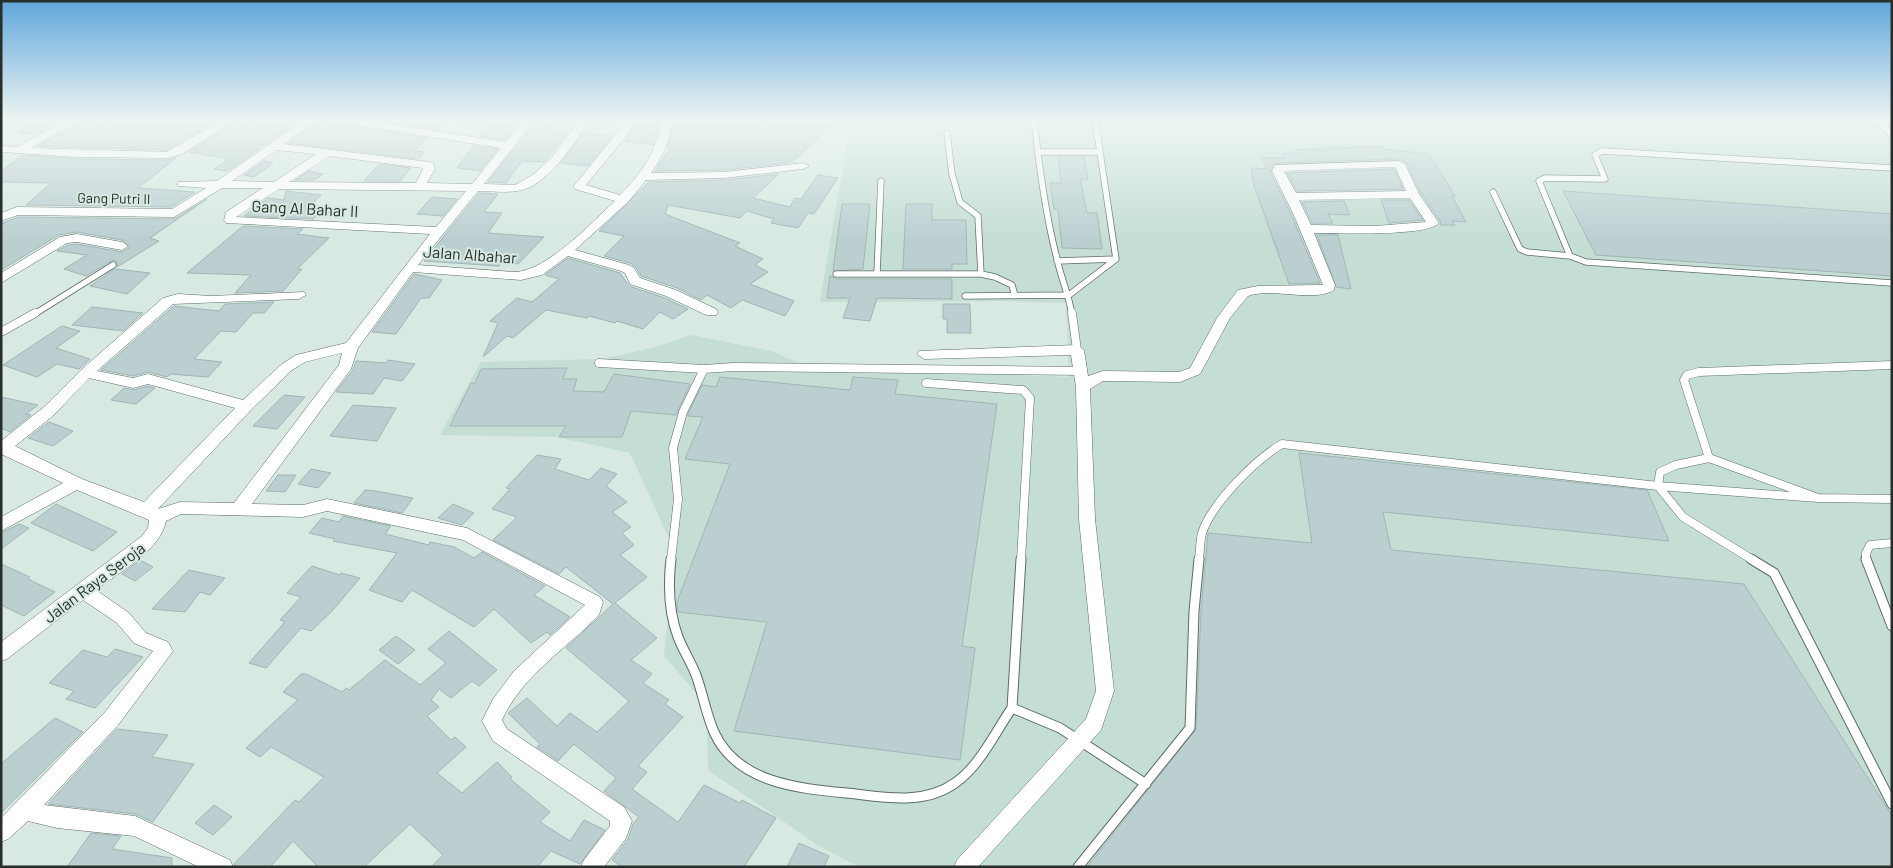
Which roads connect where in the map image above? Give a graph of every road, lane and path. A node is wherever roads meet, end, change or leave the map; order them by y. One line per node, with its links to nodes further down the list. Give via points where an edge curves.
1 (255, 160): 18 (street, Gang Putri II)
2 (316, 160): 19 (street)
3 (382, 160): 20 (street, via 429,165)
4 (498, 160): 21 (street)
5 (553, 160): 21 (street, via 534,181 506,189)
6 (601, 160): 25 (street, via 579,187)
7 (653, 160): 15 (street, Jalan Albahar)
8 (950, 160): 38 (lane, via 960,202 978,216)
9 (1038, 160): 33 (lane)
10 (1101, 160): 32 (lane)
11 (1598, 160): 31 (lane, via 1605,178 1545,178 1539,181 1540,190)
12 (1746, 160): 14 (lane)
13 (803, 166): 15 (street, via 724,175)
14 (1892, 168)
15 (641, 177): 25 (street, Jalan Albahar)
16 (882, 182): 36 (lane)
17 (182, 184): 18 (street)
18 (220, 184): 19 (street); 26 (street, Gang Putri II, via 174,213 17,212)
19 (276, 185): 20 (street); 28 (street, Gang Al Bahar II, via 230,215 230,220)
20 (420, 186): 21 (street)
21 (476, 187): 28 (street)
22 (1493, 192): 31 (lane, via 1520,249)
23 (1413, 194): 24 (street); 24 (street, via 1401,166 1395,163 1279,167 1278,171); 27 (street, via 1433,222 1431,225 1375,230)
24 (1293, 197): 27 (street)
25 (624, 200): 30 (street, Jalan Albahar)
26 (1, 217)
27 (1305, 229): 54 (street, via 1329,285 1327,289 1244,292 1234,302 1195,371 1190,374 1180,377 1104,376)
28 (439, 231): 35 (street)
29 (122, 246): 39 (street, via 77,238 64,240)
30 (566, 251): 35 (street, Jalan Albahar, via 531,274); 45 (street, via 625,268 635,281 672,293)
31 (1570, 256): 40 (lane, via 1588,262)
32 (1116, 260): 33 (lane); 42 (lane)
33 (1057, 261): 42 (lane)
34 (114, 265): 46 (lane)
35 (409, 268): 47 (street, Jalan Albahar)
36 (877, 273): 37 (lane); 38 (lane)
37 (836, 274)
38 (981, 274): 44 (lane, via 1012,285)
39 (1, 279)
40 (1892, 283)
41 (299, 295): 53 (street, via 168,301)
42 (1069, 295): 44 (lane); 48 (lane)
43 (965, 296): 44 (lane)
44 (1015, 296)
45 (711, 312)
46 (1, 332)
47 (351, 347): 56 (street, via 301,358); 63 (street, Jalan Albahar, via 346,366)
48 (1077, 350): 49 (street); 54 (street)
49 (924, 354)
50 (599, 363): 52 (lane)
51 (1892, 365): 58 (lane, via 1687,375 1684,380)
52 (704, 369): 54 (lane, via 733,367); 70 (lane, via 680,422 672,456 678,496 671,551 670,594 674,626 696,676 712,732 725,750 742,766 784,785 898,799 915,797 956,783)
53 (86, 373): 56 (street, via 131,382 148,378); 57 (street, via 50,411)
54 (1082, 379): 71 (street, via 1087,519 1105,691 1094,724)
55 (926, 383): 70 (lane, via 1023,390 1030,398)
56 (246, 406): 64 (street)
57 (2, 447): 59 (street)
58 (1709, 458): 60 (lane, via 1676,464 1660,472); 61 (lane)
59 (76, 483): 64 (street); 65 (street)
60 (1658, 486): 61 (lane); 72 (lane, via 1282,444 1267,453 1217,505 1202,533 1194,611 1190,728); 73 (lane, via 1683,517 1774,574)
61 (1818, 498): 62 (lane)
62 (1892, 499)
63 (238, 510): 64 (street, via 180,508); 77 (street, via 303,510 327,506 467,534 594,602 593,610 509,688 492,720 500,735 617,814 622,821 619,831)
64 (153, 514): 67 (street, Jalan Raya Seroja, via 156,530 148,541)
65 (1, 526)
66 (1892, 543): 68 (lane, via 1870,545 1866,553 1866,566)
67 (82, 590): 69 (street, Jalan Raya Seroja); 74 (street, via 124,618 140,638 162,647 164,651 112,718)
68 (1892, 626)
69 (1, 653)
70 (1012, 708): 71 (lane)
71 (1079, 739): 72 (lane); 78 (street)
72 (1146, 784): 79 (lane)
73 (1892, 804)
74 (25, 810): 75 (street); 76 (street, via 57,818 135,826)
75 (1, 832)
76 (223, 867)
77 (591, 867)
78 (964, 867)
79 (1078, 867)

